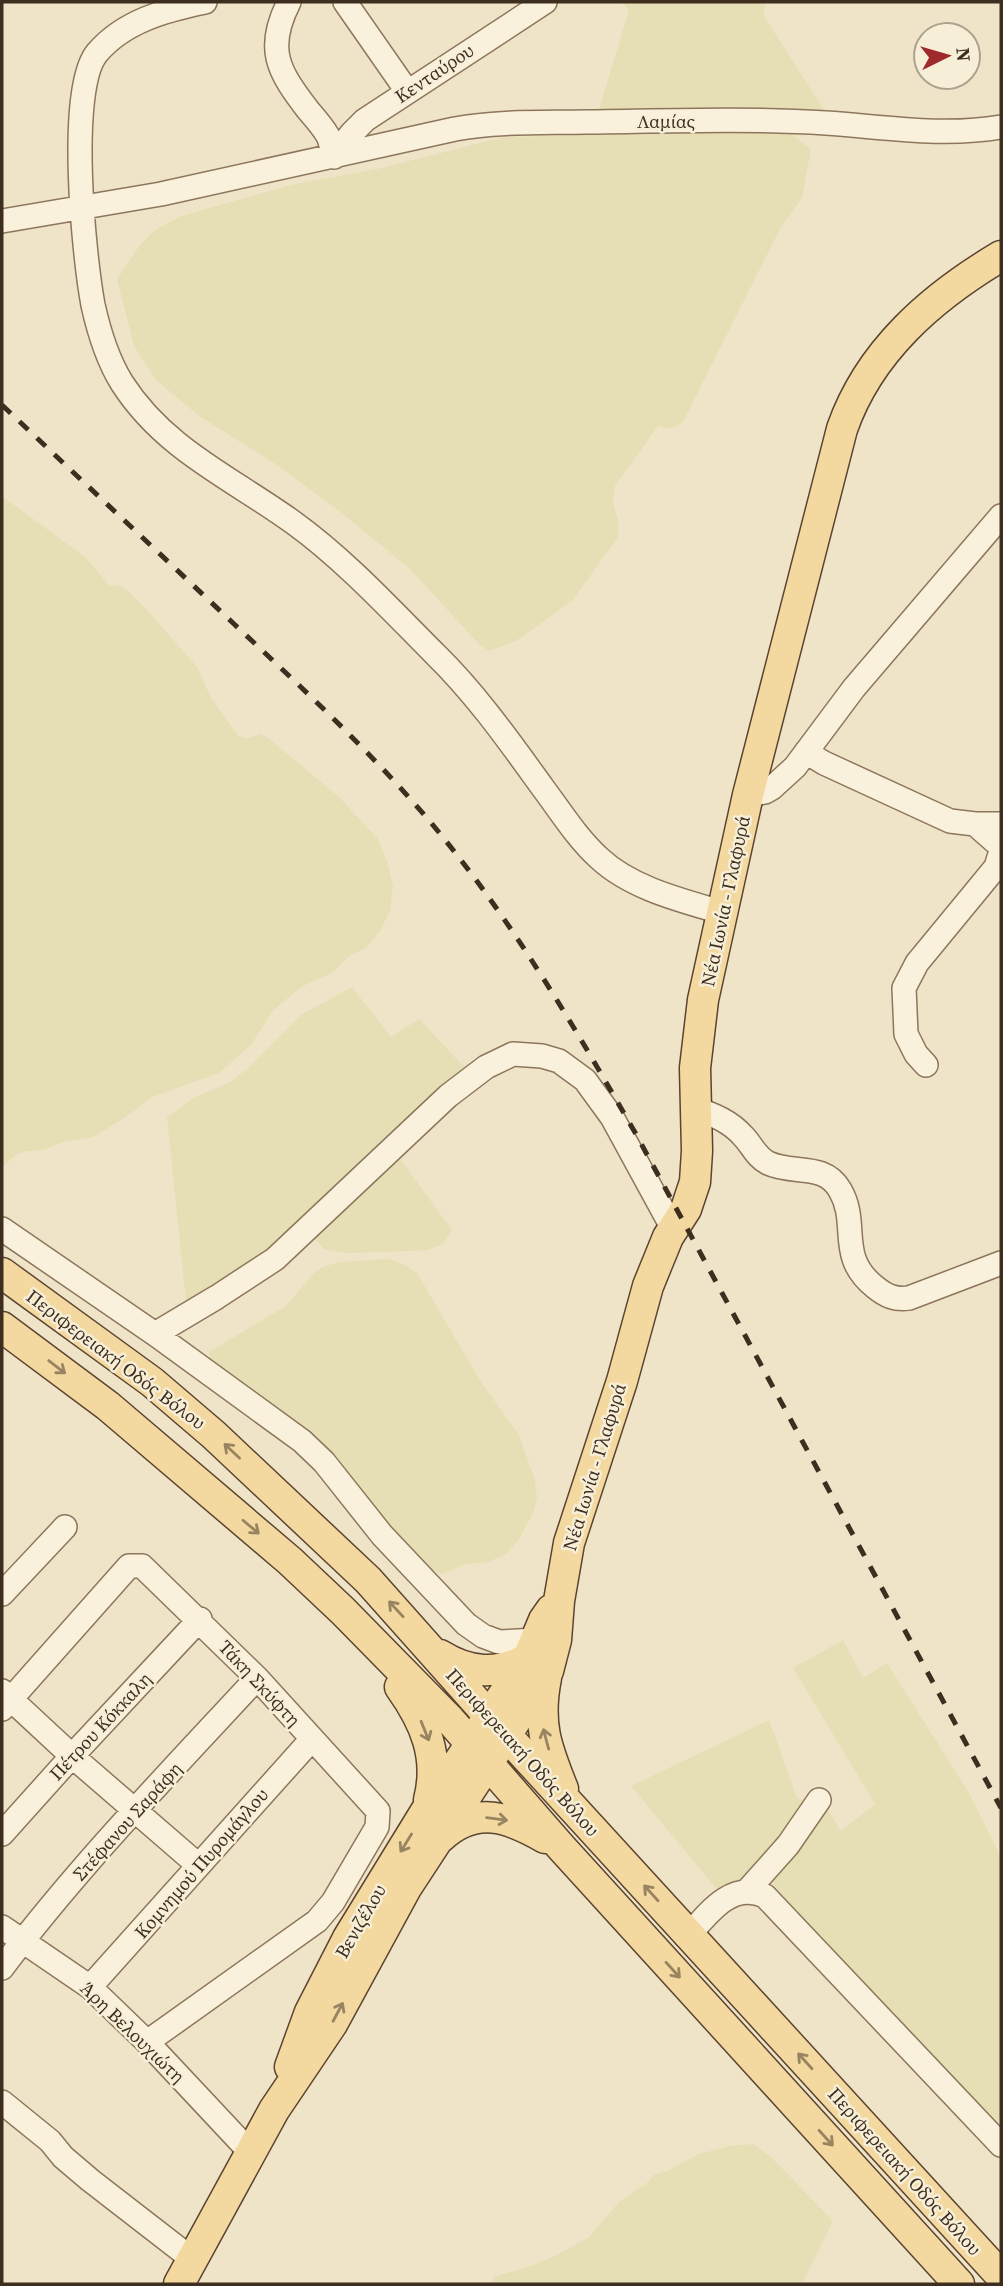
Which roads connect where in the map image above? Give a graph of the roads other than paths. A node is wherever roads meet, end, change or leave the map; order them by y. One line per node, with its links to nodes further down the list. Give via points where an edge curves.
1 (205, 2): 8 (street, via 154,15 120,32 96,54 85,77 80,117)
2 (289, 2): 7 (street, via 277,32 278,63 329,137)
3 (345, 2): 5 (street)
4 (545, 2): 5 (street, Κενταύρου)
5 (407, 91): 7 (street, Κενταύρου, via 365,120)
6 (1001, 127): 7 (street, Λαμίας, via 939,131 761,121 505,122)
7 (334, 157): 8 (street, Λαμίας)
8 (82, 208): 9 (street, Λαμίας); 16 (street, via 93,304 106,353 140,409 177,445 295,523 334,555 481,702 601,860 651,889)
9 (2, 221)
10 (1001, 256): 13 (main road, Νέα Ιωνία - Γλαφυρά, via 903,331 869,371 851,404)
11 (1001, 516): 12 (street, via 854,688)
12 (806, 752): 13 (street, via 772,788); 14 (street, via 950,821)
13 (748, 795): 16 (main road, Νέα Ιωνία - Γλαφυρά)
14 (975, 824): 15 (street); 17 (street, via 1000,846 996,867 917,963 904,988 906,1034)
15 (1001, 824)
16 (721, 912): 18 (main road, Νέα Ιωνία - Γλαφυρά, via 699,1026)
17 (926, 1065)
18 (697, 1109): 19 (main road, Νέα Ιωνία - Γλαφυρά, via 695,1182 686,1209); 21 (street, via 729,1124 768,1163 828,1175 845,1200 852,1257 858,1270 896,1300)
19 (672, 1227): 24 (street, via 612,1117 585,1080 559,1061 513,1054 486,1067 448,1096 275,1259); 30 (main road, Νέα Ιωνία - Γλαφυρά, via 644,1296 622,1381 569,1543 559,1601 544,1619)
20 (2, 1229): 24 (street)
21 (1001, 1263)
22 (2, 1273): 29 (main road, Περιφερειακή Οδός Βόλου, one-way to 22, via 368,1580 214,1435 99,1342)
23 (2, 1327): 28 (main road, Περιφερειακή Οδός Βόλου, one-way to 28, via 108,1406 290,1561)
24 (155, 1334): 30 (street, via 315,1452 382,1535 466,1623 483,1636)
25 (65, 1527): 26 (street)
26 (2, 1594)
27 (200, 1619): 31 (street, Τάκη Σκύφτη); 32 (street, Τάκη Σκύφτη, via 142,1566 129,1566); 36 (street, Πέτρου Κόκκαλη)
28 (363, 1631): 35 (main road, Περιφερειακή Οδός Βόλου); 40 (main road, one-way to 40, via 412,1704 430,1743 433,1773)
29 (433, 1651): 30 (main road, via 461,1666 484,1671 507,1669); 33 (main road, Περιφερειακή Οδός Βόλου)
30 (537, 1656): 33 (main road, Νέα Ιωνία - Γλαφυρά); 38 (main road, one-way to 30, via 543,1728)
31 (257, 1678): 34 (street, Τάκη Σκύφτη); 39 (street, Στέφανου Σαράφη)
32 (5, 1700): 36 (street)
33 (498, 1725): 35 (main road, Νέα Ιωνία - Γλαφυρά); 38 (main road, Περιφερειακή Οδός Βόλου)
34 (312, 1739): 44 (street, Κομνημού Πυρομάγλου); 51 (street, Τάκη Σκύφτη, via 376,1807 380,1816 377,1826 317,1921)
35 (478, 1754): 40 (main road, Βενιζέλου); 42 (main road, Βενιζέλου); 43 (main road, Περιφερειακή Οδός Βόλου)
36 (72, 1756): 39 (street); 41 (street, Πέτρου Κόκκαλη)
37 (819, 1800): 45 (street, via 788,1845)
38 (569, 1803): 47 (main road, Περιφερειακή Οδός Βόλου, one-way to 38)
39 (136, 1810): 44 (street); 48 (street, Στέφανου Σαράφη)
40 (426, 1811): 53 (main road, Βενιζέλου, one-way to 53, via 348,1938 310,2011)
41 (2, 1834)
42 (436, 1842): 43 (main road, one-way to 43, via 452,1827 486,1817 511,1821); 53 (main road, Βενιζέλου, one-way to 42, via 332,2024)
43 (561, 1847): 58 (main road, Περιφερειακή Οδός Βόλου, one-way to 58)
44 (198, 1865): 50 (street, Κομνημού Πυρομάγλου)
45 (748, 1890): 47 (street, via 729,1896); 54 (street, via 772,1902)
46 (2, 1927): 48 (street, Άρη Βελουχιώτη)
47 (689, 1935): 57 (main road, Περιφερειακή Οδός Βόλου, one-way to 47)
48 (23, 1940): 49 (street, Στέφανου Σαράφη); 50 (street, Άρη Βελουχιώτη)
49 (2, 1968)
50 (90, 1987): 51 (street, Άρη Βελουχιώτη)
51 (147, 2042): 55 (street, Άρη Βελουχιώτη)
52 (2, 2102): 56 (street, via 50,2141)
53 (274, 2110): 55 (main road, Βενιζέλου)
54 (1001, 2146)
55 (251, 2152): 56 (main road, Βενιζέλου)
56 (186, 2272)
57 (1001, 2276)
58 (959, 2284)

